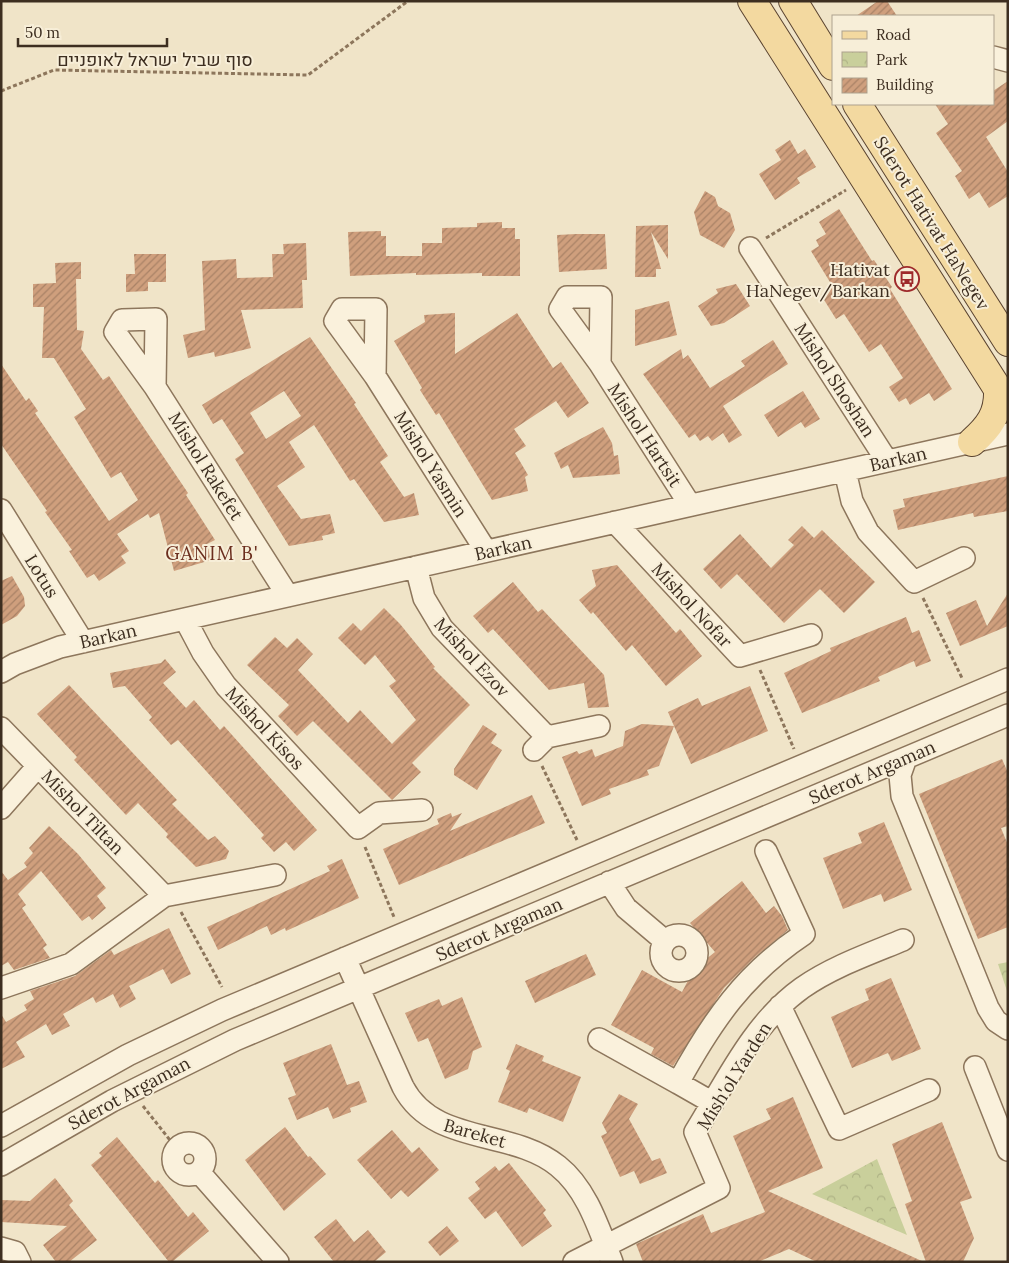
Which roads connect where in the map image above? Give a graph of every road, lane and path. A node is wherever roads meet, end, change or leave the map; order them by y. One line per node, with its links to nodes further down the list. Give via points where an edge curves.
1 (408, 1): 7 (path, סוף שביל ישראל לאופניים, via 308,74 54,70)
2 (752, 1): 9 (main road, Sderot Hativat HaNegev)
3 (793, 1): 6 (main road)
4 (994, 57): 5 (street)
5 (1008, 61)
6 (832, 64)
7 (1, 91)
8 (858, 105): 11 (main road, Sderot Hativat HaNegev)
9 (864, 179): 10 (path); 15 (main road, Sderot Hativat HaNegev)
10 (750, 248): 18 (street, Mishol Shoshan)
11 (1008, 342)
12 (600, 364): 20 (street, Mishol Hartsit)
13 (375, 376): 23 (street, Mishol Yasmin)
14 (156, 387): 27 (street, Mishol Rakefet)
15 (1003, 398): 17 (main road, via 989,425)
16 (1008, 434): 17 (street, Barkan)
17 (972, 442): 18 (street, Barkan)
18 (887, 461): 19 (street, Barkan)
19 (844, 471): 20 (street, Barkan); 26 (street, via 852,501 868,532)
20 (690, 505): 22 (street, Barkan)
21 (1, 510): 30 (street, Lotus)
22 (615, 522): 23 (street, Barkan); 31 (street, Mishol Nofar, via 740,656)
23 (486, 551): 25 (street, Barkan)
24 (964, 558): 26 (street)
25 (416, 567): 27 (street, Barkan); 38 (street, Mishol Ezov, via 424,598 442,628)
26 (914, 582): 34 (path)
27 (288, 596): 28 (street, Barkan)
28 (185, 619): 30 (street, Barkan); 44 (street, Mishol Kisos, via 226,686)
29 (811, 634): 31 (street, Mishol Nofar)
30 (83, 642): 32 (street, Barkan, via 52,650)
31 (753, 652): 41 (path)
32 (1, 672)
33 (1008, 678): 34 (street, Sderot Argaman)
34 (970, 695): 41 (street, Sderot Argaman)
35 (1008, 714): 39 (street, Sderot Argaman)
36 (599, 726): 38 (street)
37 (1, 728): 40 (street, Mishol Tiltan)
38 (541, 743): 46 (path)
39 (906, 758): 48 (street, Sderot Argaman); 58 (street, via 900,775 902,796 988,1008 996,1021)
40 (38, 766): 42 (street); 49 (street, Mishol Tiltan)
41 (801, 766): 46 (street, Sderot Argaman)
42 (1, 808)
43 (422, 810): 44 (street, via 379,813)
44 (358, 828): 50 (path)
45 (766, 851): 61 (street, via 804,934 763,964 735,994 702,1040)
46 (586, 856): 50 (street, Sderot Argaman)
47 (275, 875): 49 (street)
48 (609, 882): 52 (street, via 626,908); 55 (street, Sderot Argaman)
49 (164, 896): 54 (street, via 71,964); 56 (path, via 181,912)
50 (401, 934): 53 (street, Sderot Argaman)
51 (903, 940): 57 (street, Mish'ol Yarden, via 815,980)
52 (665, 941)
53 (345, 958): 55 (street, Bareket); 56 (street, Sderot Argaman)
54 (1, 988)
55 (358, 988): 63 (street, Sderot Argaman, via 235,1040); 70 (street, Bareket, via 403,1088 421,1112 447,1126 520,1145 559,1167 579,1188)
56 (232, 1005): 65 (street, Sderot Argaman, via 128,1055)
57 (780, 1006): 62 (street, via 839,1129); 64 (street, Mish'ol Yarden, via 748,1046)
58 (1008, 1029)
59 (599, 1040): 61 (street)
60 (975, 1067): 67 (street)
61 (678, 1083): 64 (street)
62 (929, 1090)
63 (130, 1091): 66 (path); 68 (street, Sderot Argaman)
64 (713, 1103): 70 (street, Mish'ol Yarden, via 695,1132 719,1188)
65 (1, 1126)
66 (177, 1149): 72 (street, via 173,1161 179,1172 188,1176 199,1172)
67 (1008, 1150)
68 (1, 1165)
69 (1, 1248): 71 (street, via 15,1252)
70 (609, 1254): 73 (street)
71 (20, 1262)
72 (278, 1262)
73 (574, 1262)

